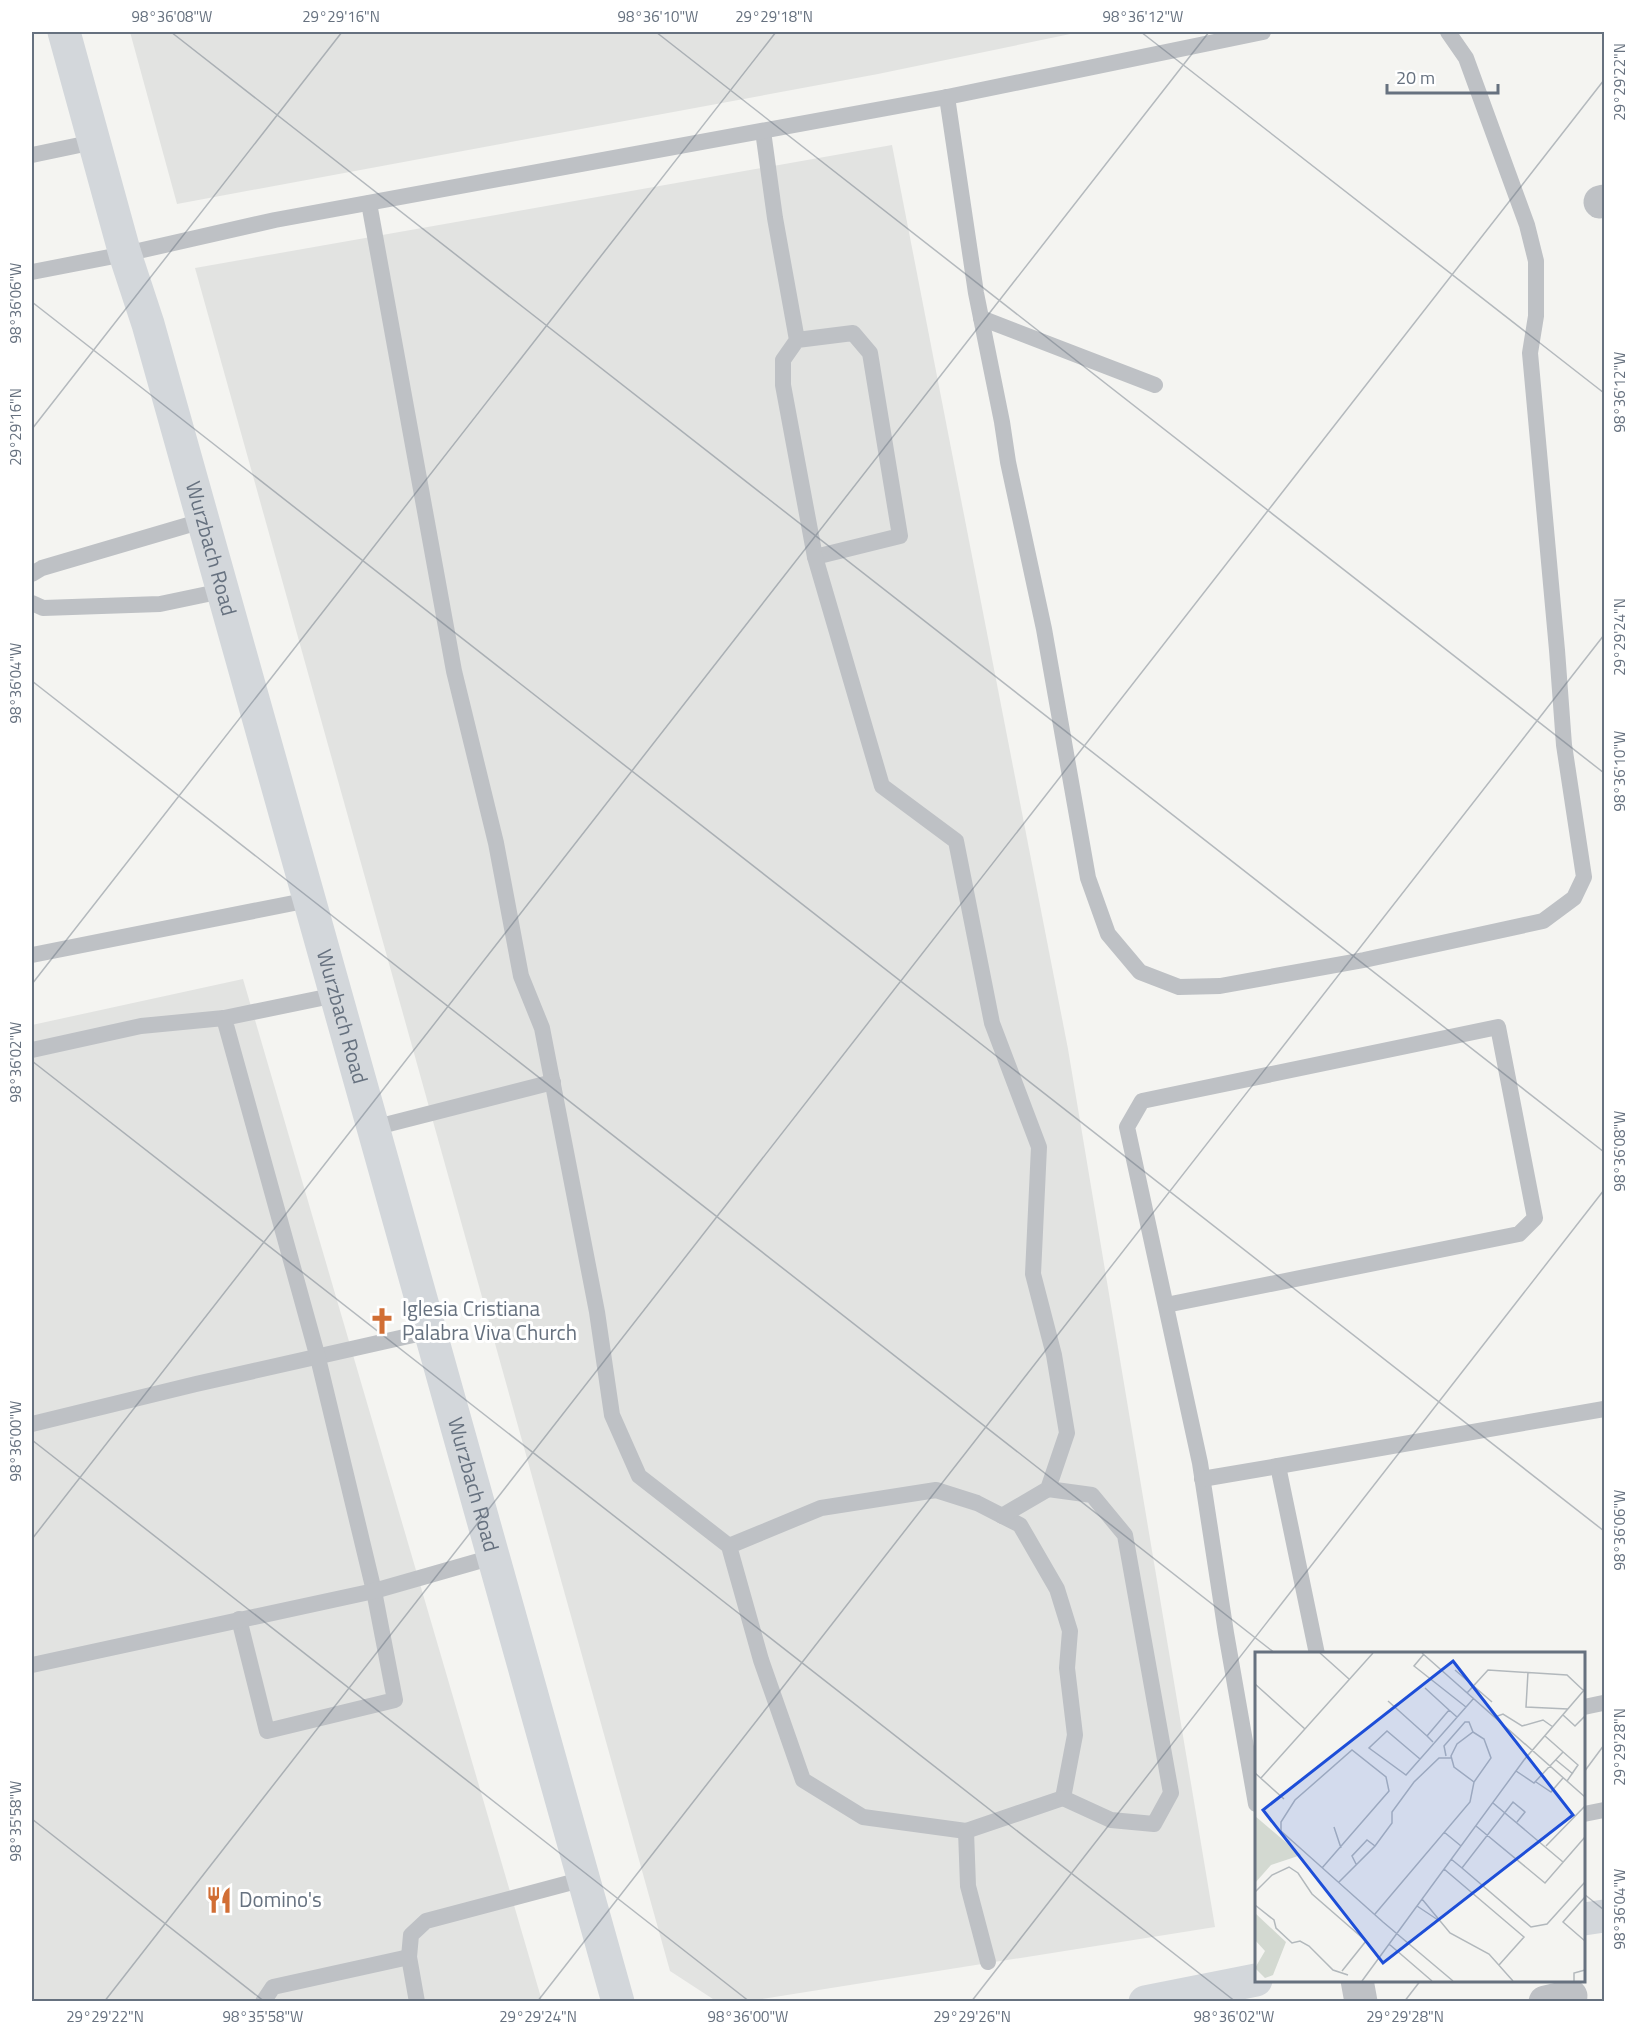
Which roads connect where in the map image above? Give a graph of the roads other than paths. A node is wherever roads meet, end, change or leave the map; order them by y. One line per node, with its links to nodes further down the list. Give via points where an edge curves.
1 (64, 32): 6 (main road, Wurzbach Road)
2 (1263, 32): 4 (lane)
3 (1448, 32): 11 (lane, via 1466,58 1527,225 1536,261 1536,316 1530,353 1564,745 1584,877 1574,898 1543,921 1220,986 1179,987 1140,972 1108,934 1088,878 1044,629)
4 (947, 97): 5 (lane); 11 (lane)
5 (763, 131): 8 (lane); 12 (lane)
6 (94, 142): 7 (lane); 9 (main road, Wurzbach Road)
7 (32, 155)
8 (369, 203): 9 (lane); 24 (lane, via 454,671 496,843 521,976 542,1028)
9 (125, 254): 10 (lane); 14 (main road, Wurzbach Road)
10 (32, 272)
11 (981, 318): 13 (lane)
12 (797, 340): 15 (lane, via 783,360 783,385); 15 (lane, via 853,333 870,353 900,536)
13 (1155, 385)
14 (202, 520): 16 (lane); 17 (main road, Wurzbach Road)
15 (815, 557): 33 (lane, via 882,786 956,841 992,1023 1039,1147 1033,1274 1054,1355 1067,1433)
16 (32, 574)
17 (222, 591): 18 (lane, via 160,604 44,608); 19 (main road, Wurzbach Road)
18 (32, 603)
19 (309, 900): 20 (lane); 21 (main road, Wurzbach Road)
20 (32, 955)
21 (336, 995): 22 (lane); 25 (main road, Wurzbach Road)
22 (224, 1018): 23 (lane, via 141,1026); 28 (lane)
23 (32, 1050)
24 (552, 1082): 25 (lane); 35 (lane, via 597,1312 612,1415 639,1476)
25 (373, 1128): 27 (main road, Wurzbach Road)
26 (1166, 1305): 26 (lane, via 1127,1127 1142,1101 1498,1027 1535,1218 1519,1234); 32 (lane)
27 (431, 1331): 28 (lane); 36 (main road, Wurzbach Road)
28 (318, 1358): 30 (lane); 37 (lane)
29 (1605, 1409): 31 (lane)
30 (32, 1424)
31 (1278, 1466): 32 (lane); 39 (lane)
32 (1202, 1479): 43 (lane, via 1226,1633)
33 (1048, 1489): 34 (lane); 45 (lane, via 1092,1496 1125,1535 1171,1793 1154,1824 1111,1820)
34 (1002, 1516): 35 (lane, via 936,1490 821,1509); 45 (lane, via 1020,1525 1038,1554 1057,1589 1070,1631 1067,1668 1075,1735)
35 (729, 1546): 48 (lane, via 761,1660 803,1780 863,1817)
36 (493, 1557): 37 (lane); 49 (main road, Wurzbach Road)
37 (374, 1591): 38 (lane); 38 (lane, via 394,1701 267,1731)
38 (239, 1619): 40 (lane)
39 (1317, 1652)
40 (32, 1665)
41 (1603, 1703): 42 (lane)
42 (1585, 1707)
43 (1253, 1769): 44 (lane)
44 (1255, 1786)
45 (1063, 1798): 48 (lane)
46 (1605, 1810): 47 (lane)
47 (1585, 1814)
48 (966, 1831): 53 (lane, via 968,1886)
49 (584, 1879): 52 (lane, via 426,1921 411,1935); 58 (main road, Wurzbach Road)
50 (1605, 1916): 51 (main road)
51 (1585, 1919)
52 (409, 1957): 56 (lane, via 273,1988); 57 (lane)
53 (988, 1962)
54 (1255, 1980): 59 (main road)
55 (1357, 1982): 60 (street)
56 (263, 2001)
57 (417, 2001)
58 (618, 2001)
59 (1145, 2001)
60 (1361, 2001)

